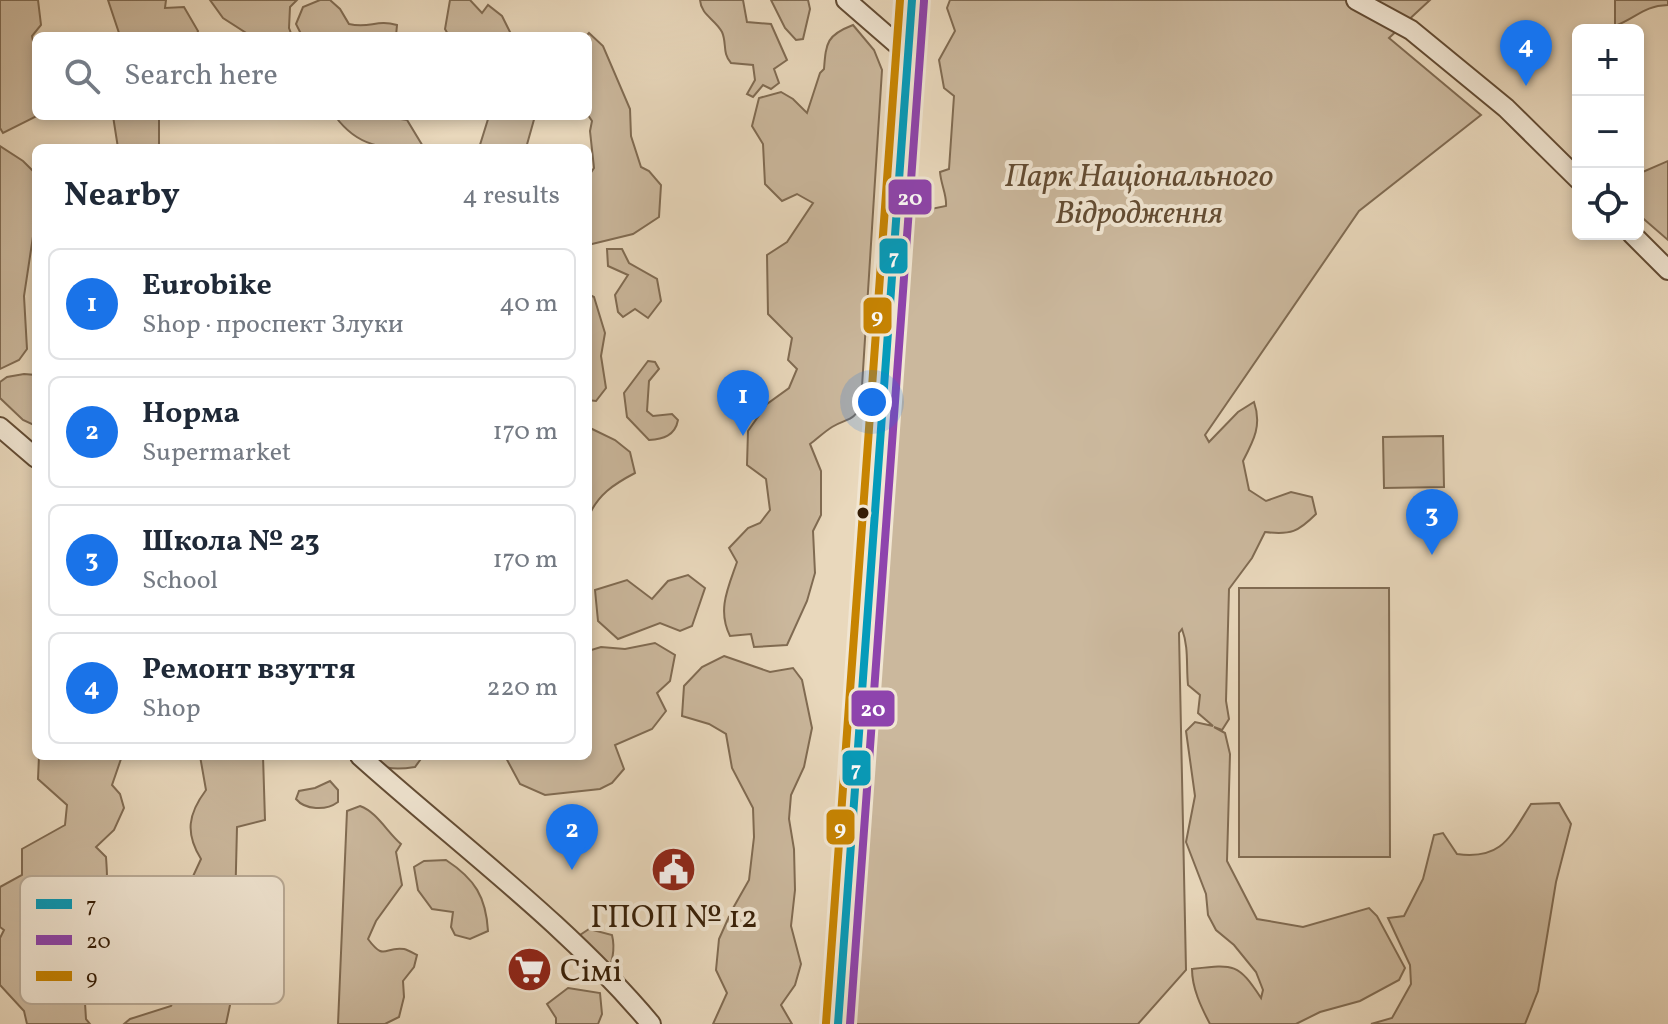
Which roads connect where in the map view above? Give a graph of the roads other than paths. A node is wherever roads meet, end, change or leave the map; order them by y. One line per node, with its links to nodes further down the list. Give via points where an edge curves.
1 (846, 0): 4 (street)
2 (912, 0): 4 (main road)
3 (1356, 0): 5 (street, via 1411,30 1506,108)
4 (907, 53): 12 (main road)
5 (1572, 173)
6 (1638, 240): 7 (street)
7 (1668, 270)
8 (0, 427): 9 (street)
9 (32, 455)
10 (364, 760): 11 (street, via 558,925)
11 (651, 1024)
12 (838, 1024)

